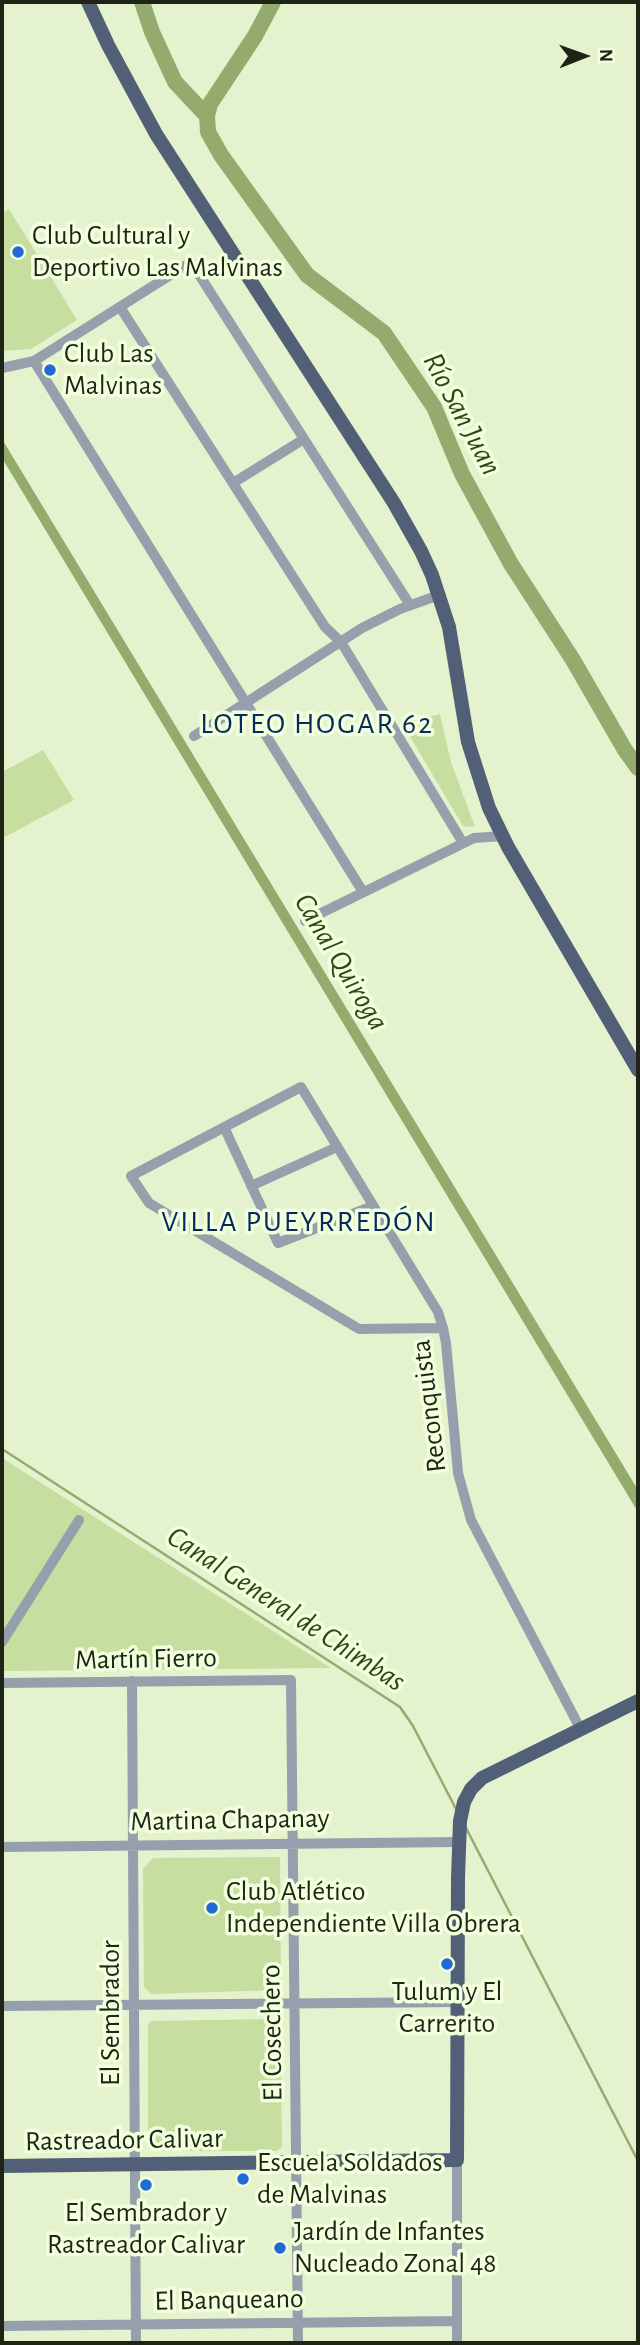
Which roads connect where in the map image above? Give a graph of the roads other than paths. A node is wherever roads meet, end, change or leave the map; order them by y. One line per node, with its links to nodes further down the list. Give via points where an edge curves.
1 (88, 2): 7 (main road, via 156,134 394,503)
2 (120, 307): 3 (street); 5 (street, via 191,262); 6 (street)
3 (34, 361): 4 (street); 10 (street)
4 (2, 368)
5 (304, 439): 6 (street); 8 (street)
6 (233, 484): 9 (street, via 325,627)
7 (439, 595): 8 (street); 12 (main road, via 454,648 471,754)
8 (410, 605): 9 (street)
9 (341, 642): 10 (street); 13 (street)
10 (246, 703): 11 (street); 14 (street)
11 (194, 736)
12 (503, 836): 13 (street); 16 (main road)
13 (463, 843): 14 (street)
14 (363, 892): 15 (street)
15 (305, 921)
16 (638, 1070)
17 (224, 1127): 18 (street, Reconquista, via 300,1087); 19 (street); 21 (street, via 131,1176 149,1203 359,1329)
18 (337, 1147): 19 (street); 20 (street, Reconquista)
19 (251, 1186): 20 (street, via 278,1243)
20 (373, 1206): 21 (street, Reconquista, via 438,1312)
21 (443, 1328): 28 (street, Reconquista, via 458,1473 471,1520)
22 (79, 1520): 23 (street)
23 (2, 1642)
24 (291, 1680): 25 (street, Martín Fierro); 30 (street, El Cosechero)
25 (132, 1682): 26 (street, Martín Fierro); 31 (street, El Sembrador)
26 (2, 1683)
27 (638, 1701): 28 (main road)
28 (581, 1730): 29 (main road, via 482,1778 467,1795)
29 (460, 1842): 30 (street, Martina Chapanay); 33 (main road)
30 (293, 1844): 31 (street, Martina Chapanay); 34 (street, El Cosechero)
31 (133, 1845): 32 (street, Martina Chapanay); 35 (street, El Sembrador)
32 (2, 1847)
33 (458, 2002): 34 (street); 37 (main road)
34 (295, 2003): 35 (street); 38 (street, El Cosechero)
35 (134, 2005): 36 (street); 39 (street, El Sembrador)
36 (2, 2006)
37 (457, 2160): 38 (main road, Rastreador Calivar); 41 (street)
38 (296, 2162): 39 (main road, Rastreador Calivar); 42 (street, El Cosechero)
39 (135, 2164): 40 (main road, Rastreador Calivar); 43 (street, El Sembrador)
40 (2, 2166)
41 (457, 2321): 42 (street, El Banqueano); 47 (street)
42 (298, 2322): 43 (street, El Banqueano); 46 (street, El Cosechero)
43 (136, 2324): 44 (street, El Banqueano); 45 (street, El Sembrador)
44 (2, 2326)
45 (136, 2343)
46 (298, 2343)
47 (457, 2343)

